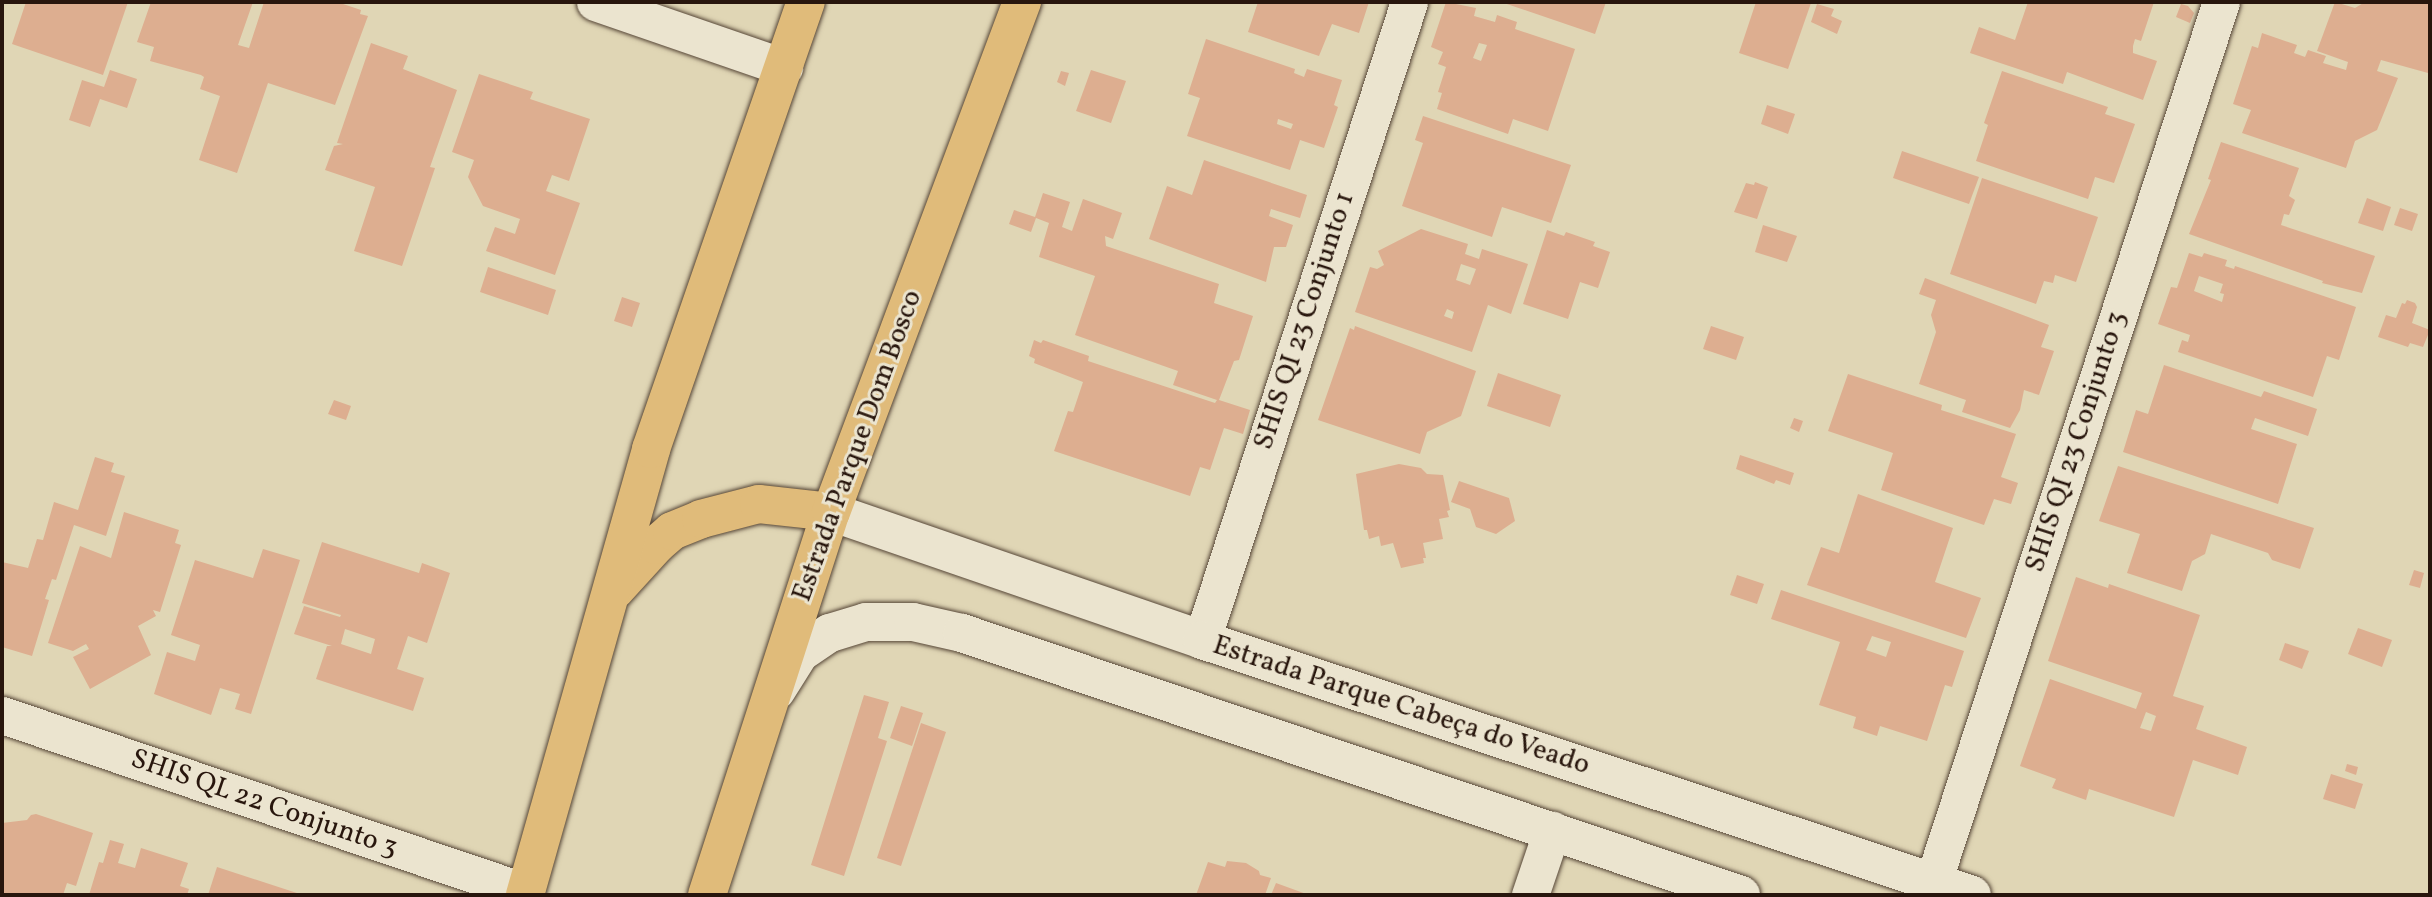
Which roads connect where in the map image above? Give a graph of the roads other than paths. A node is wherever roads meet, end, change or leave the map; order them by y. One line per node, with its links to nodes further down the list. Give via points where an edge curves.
1 (595, 2): 6 (street)
2 (806, 2): 6 (main road)
3 (1022, 2): 7 (main road, Estrada Parque Dom Bosco)
4 (1409, 2): 9 (street, SHIS QI 23 Conjunto 1)
5 (2221, 2): 13 (street, SHIS QI 23 Conjunto 3)
6 (784, 67): 8 (main road, via 654,440)
7 (831, 512): 8 (main road, via 759,504 701,519 672,531); 9 (main road, Estrada Parque Cabeça do Veado); 10 (main road, Estrada Parque Dom Bosco)
8 (608, 598): 14 (main road)
9 (1202, 640): 13 (main road, Estrada Parque Cabeça do Veado)
10 (767, 704): 12 (main road, via 800,653 830,632 866,622 913,622 962,633); 15 (main road, Estrada Parque Dom Bosco)
11 (2, 715): 14 (street, SHIS QL 22 Conjunto 3)
12 (1552, 830): 16 (street); 17 (main road)
13 (1933, 882): 18 (main road, Estrada Parque Cabeça do Veado)
14 (525, 894)
15 (707, 895)
16 (1530, 895)
17 (1741, 895)
18 (1972, 895)

